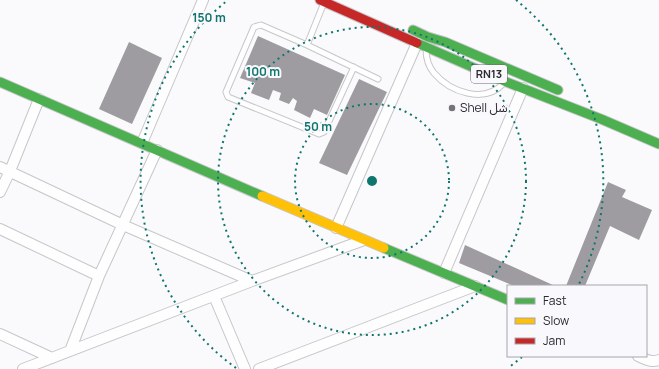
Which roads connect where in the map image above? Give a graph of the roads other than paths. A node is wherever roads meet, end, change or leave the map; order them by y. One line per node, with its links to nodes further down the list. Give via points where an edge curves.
1 (203, 0): 15 (street)
2 (322, 1): 5 (lane); 6 (street, RN13)
3 (407, 28): 4 (street, RN13)
4 (428, 37): 6 (lane); 8 (street, RN13)
5 (307, 44): 7 (lane); 7 (lane, via 261,25 254,27 226,92 228,97 319,134 324,132)
6 (421, 45): 10 (street, RN13); 10 (lane, via 434,72 456,89 483,95 499,88); 21 (street)
7 (354, 67): 9 (lane)
8 (511, 70): 10 (lane); 13 (street, RN13)
9 (378, 79)
10 (505, 81): 12 (street, RN13)
11 (0, 82): 14 (street)
12 (524, 88): 16 (street, RN13); 24 (street)
13 (568, 94)
14 (39, 99): 15 (street); 18 (street)
15 (142, 143): 17 (street)
16 (659, 144)
17 (157, 150): 20 (street); 21 (street)
18 (5, 169): 19 (street); 20 (street)
19 (0, 192)
20 (123, 225): 25 (street); 26 (street)
21 (336, 228): 23 (street)
22 (0, 229): 25 (street)
23 (364, 240): 24 (street); 26 (street)
24 (444, 273): 27 (street)
25 (100, 276): 31 (street)
26 (252, 281): 28 (street)
27 (475, 286): 29 (street); 37 (street)
28 (214, 296): 31 (street); 36 (street)
29 (507, 300)
30 (0, 334): 33 (street)
31 (70, 351): 33 (street)
32 (640, 357): 34 (street, via 650,361)
33 (52, 358): 35 (street)
34 (659, 360)
35 (23, 369)
36 (244, 369)
37 (259, 369)

